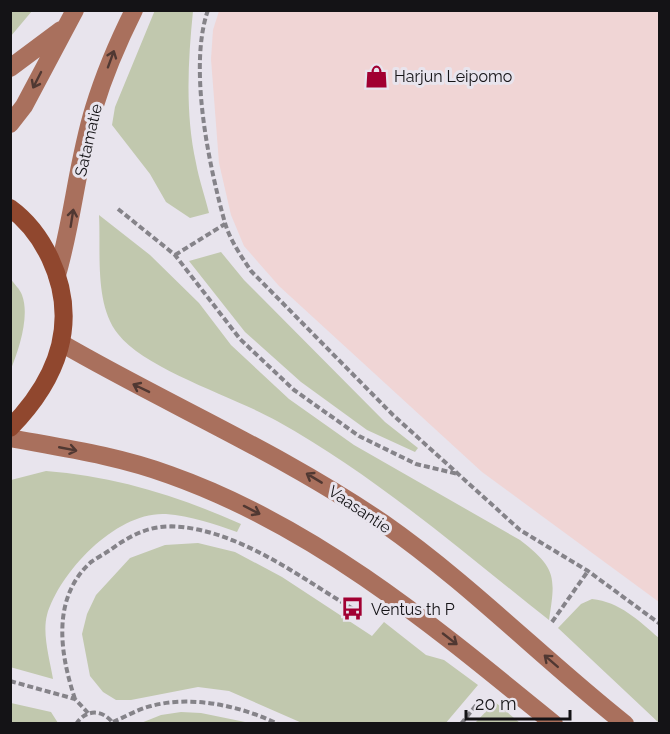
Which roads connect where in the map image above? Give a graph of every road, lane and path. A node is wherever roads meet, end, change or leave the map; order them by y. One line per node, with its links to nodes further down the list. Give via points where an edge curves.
1 (134, 10): 10 (main road, Satamatie, one-way to 1, via 70,229 93,110)
2 (208, 10): 8 (path, via 203,24 200,75 210,161)
3 (71, 18): 4 (main road); 5 (main road, one-way to 5, via 24,106)
4 (10, 68)
5 (10, 124)
6 (10, 208): 10 (highway, via 33,229)
7 (118, 209): 9 (path)
8 (225, 224): 9 (path); 14 (path, via 237,251 264,285 393,415)
9 (175, 255): 14 (path, via 240,339 294,390 359,436 416,464)
10 (57, 274): 11 (highway, via 65,322)
11 (61, 343): 12 (highway, via 41,390); 28 (main road, Vaasantie, one-way to 11, via 385,525 313,477 124,380)
12 (10, 428)
13 (10, 438): 27 (main road, one-way to 27, via 114,458 169,474 220,494 294,532 386,590)
14 (459, 475): 15 (path, via 520,530)
15 (588, 571): 17 (path); 18 (path)
16 (353, 609): 20 (path, via 240,544 197,529 163,525 137,532 91,563 66,603 61,641 64,667)
17 (552, 622)
18 (660, 624)
19 (10, 681): 20 (path)
20 (75, 699): 22 (path)
21 (477, 704): 26 (path)
22 (88, 713): 23 (path); 24 (path, via 102,713)
23 (76, 723)
24 (113, 723): 25 (path, via 151,705 192,701 259,714)
25 (278, 723)
26 (461, 723)
27 (554, 723)
28 (625, 723)

